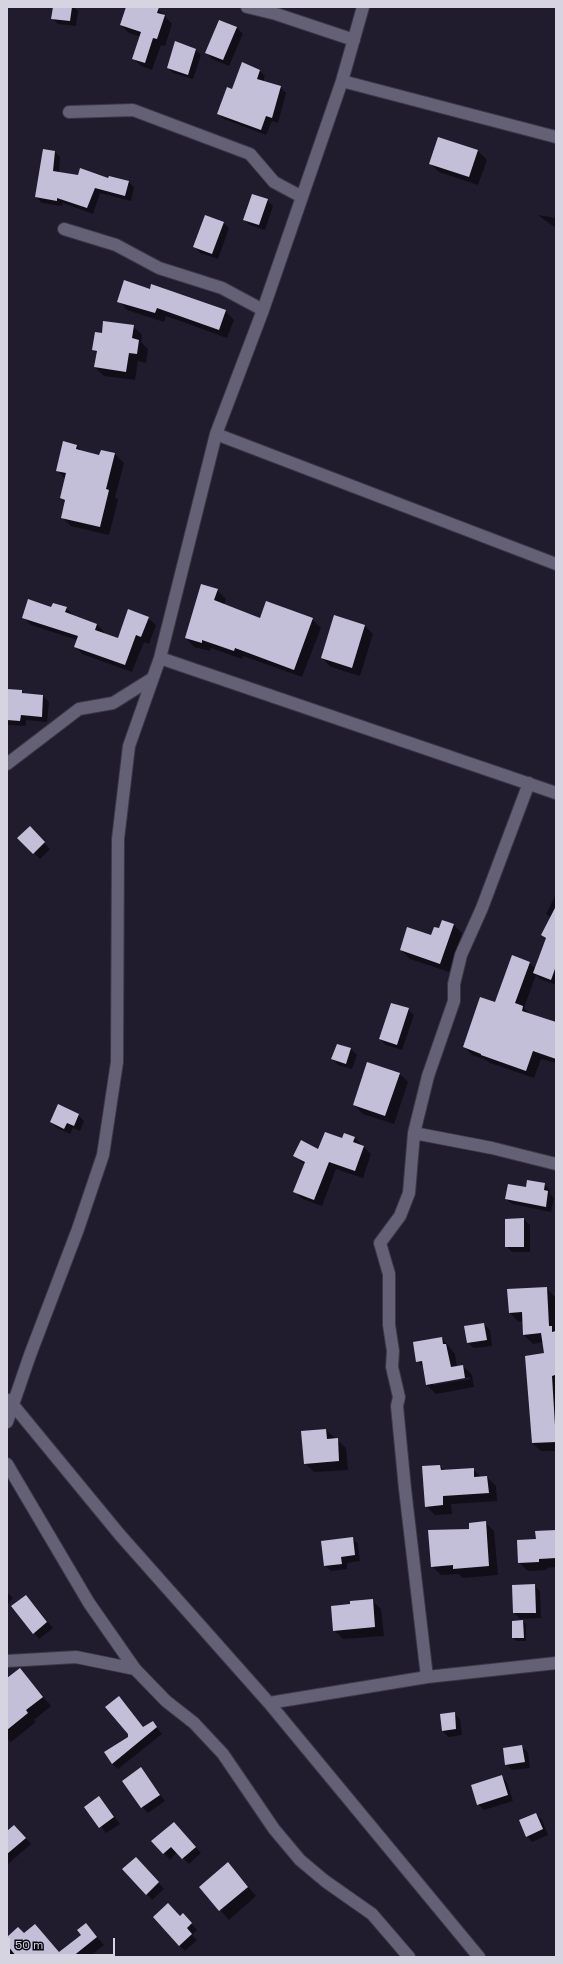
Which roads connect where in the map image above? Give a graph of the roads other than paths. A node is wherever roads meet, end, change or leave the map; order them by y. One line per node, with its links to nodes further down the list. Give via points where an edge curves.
1 (247, 7): 3 (street)
2 (363, 7): 3 (street)
3 (354, 40): 4 (street)
4 (342, 81): 6 (street); 7 (street)
5 (69, 112): 7 (street, via 134,110 250,154 274,182)
6 (556, 137)
7 (302, 198): 9 (street)
8 (64, 229): 9 (street, via 116,246 159,268 222,288)
9 (263, 310): 10 (street)
10 (216, 434): 11 (street); 12 (street)
11 (556, 564)
12 (160, 658): 13 (street); 15 (street)
13 (153, 678): 14 (street, via 113,703 78,709); 19 (street, via 129,746 118,839 117,1062 103,1155 78,1229)
14 (7, 764)
15 (529, 783): 16 (street); 17 (street, via 482,908 461,955 454,984 454,1001 428,1076)
16 (556, 793)
17 (414, 1133): 18 (street); 25 (street, via 409,1193 400,1216 380,1243 389,1274 392,1367 399,1397 397,1406 405,1489)
18 (556, 1164)
19 (10, 1401): 20 (street); 26 (street, via 120,1535)
20 (7, 1422)
21 (7, 1464): 24 (street, via 89,1603)
22 (7, 1660): 24 (street, via 76,1657)
23 (556, 1663): 25 (street)
24 (135, 1669): 27 (street, via 166,1701 194,1723 223,1754 274,1829 300,1860 372,1914)
25 (427, 1677): 26 (street)
26 (269, 1703): 28 (street)
27 (409, 1957)
28 (479, 1957)

